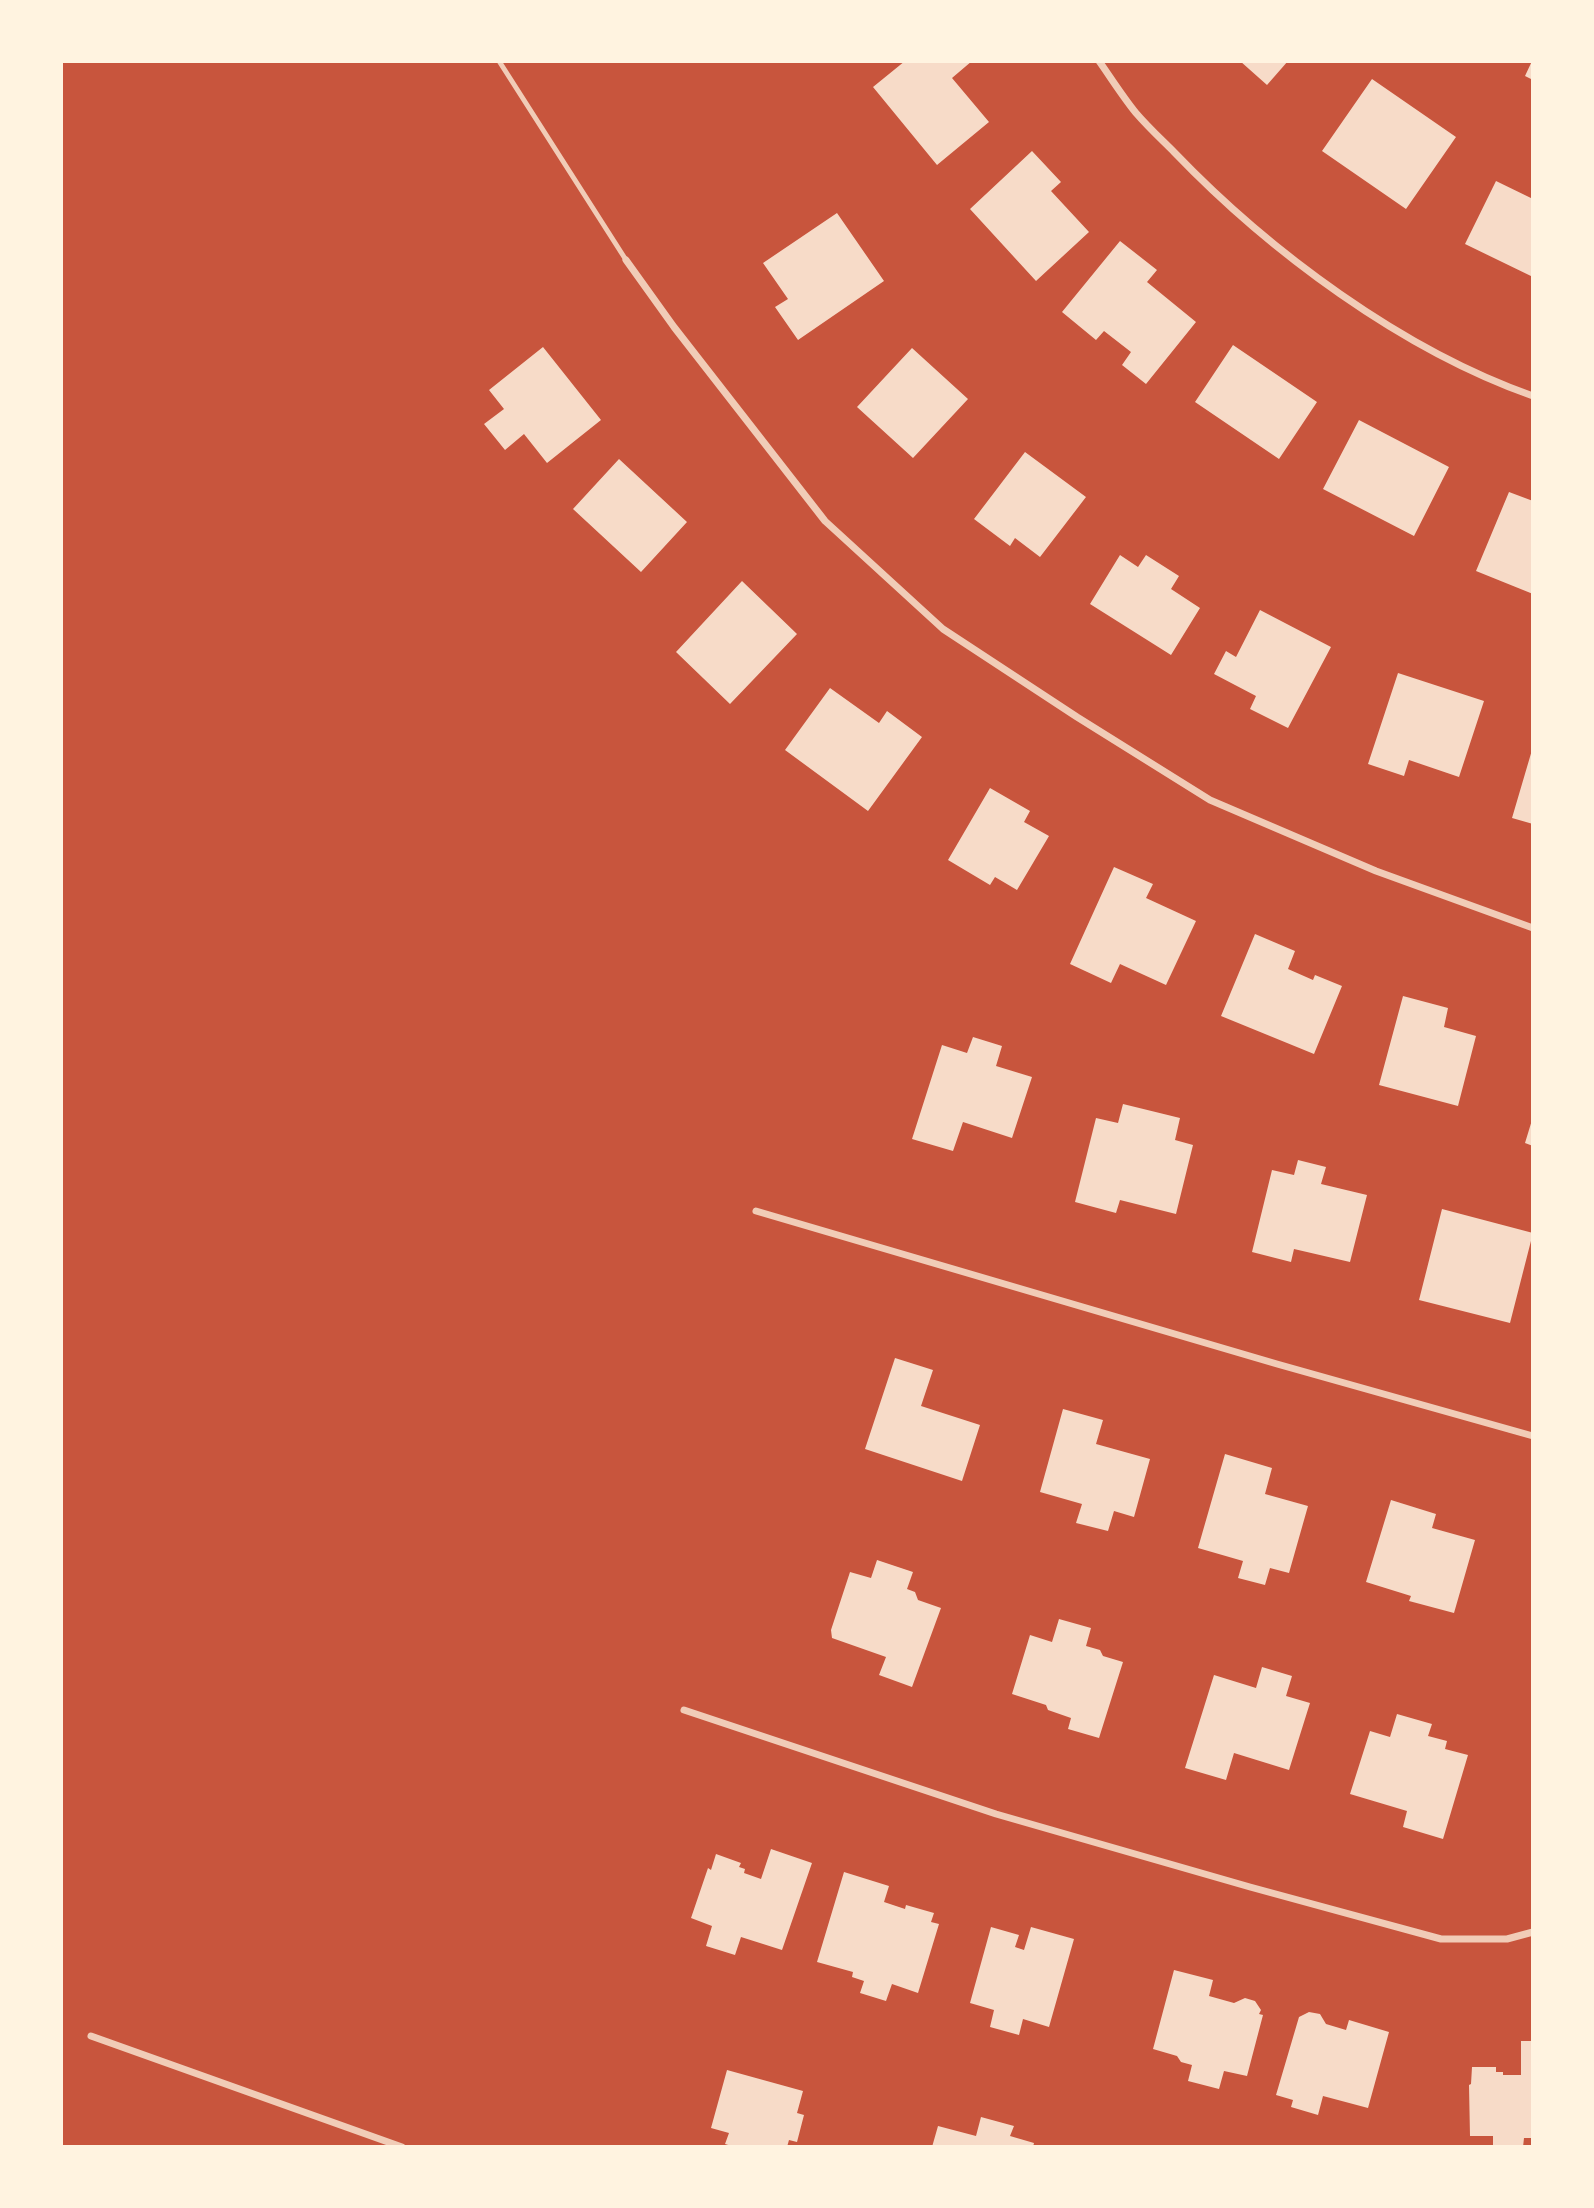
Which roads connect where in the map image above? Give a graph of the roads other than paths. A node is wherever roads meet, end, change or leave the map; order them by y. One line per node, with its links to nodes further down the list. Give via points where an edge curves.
1 (499, 61): 3 (lane)
2 (1099, 61): 4 (street, via 1136,113 1211,191 1290,257 1394,329 1498,384)
3 (625, 260): 5 (street, via 825,521 943,629 1210,800 1376,871)
4 (1533, 396)
5 (1533, 928)
6 (756, 1211): 7 (street)
7 (1533, 1436)
8 (684, 1710): 9 (street, via 996,1814 1441,1939 1507,1939)
9 (1533, 1932)
10 (91, 2036): 11 (street)
11 (402, 2147)

